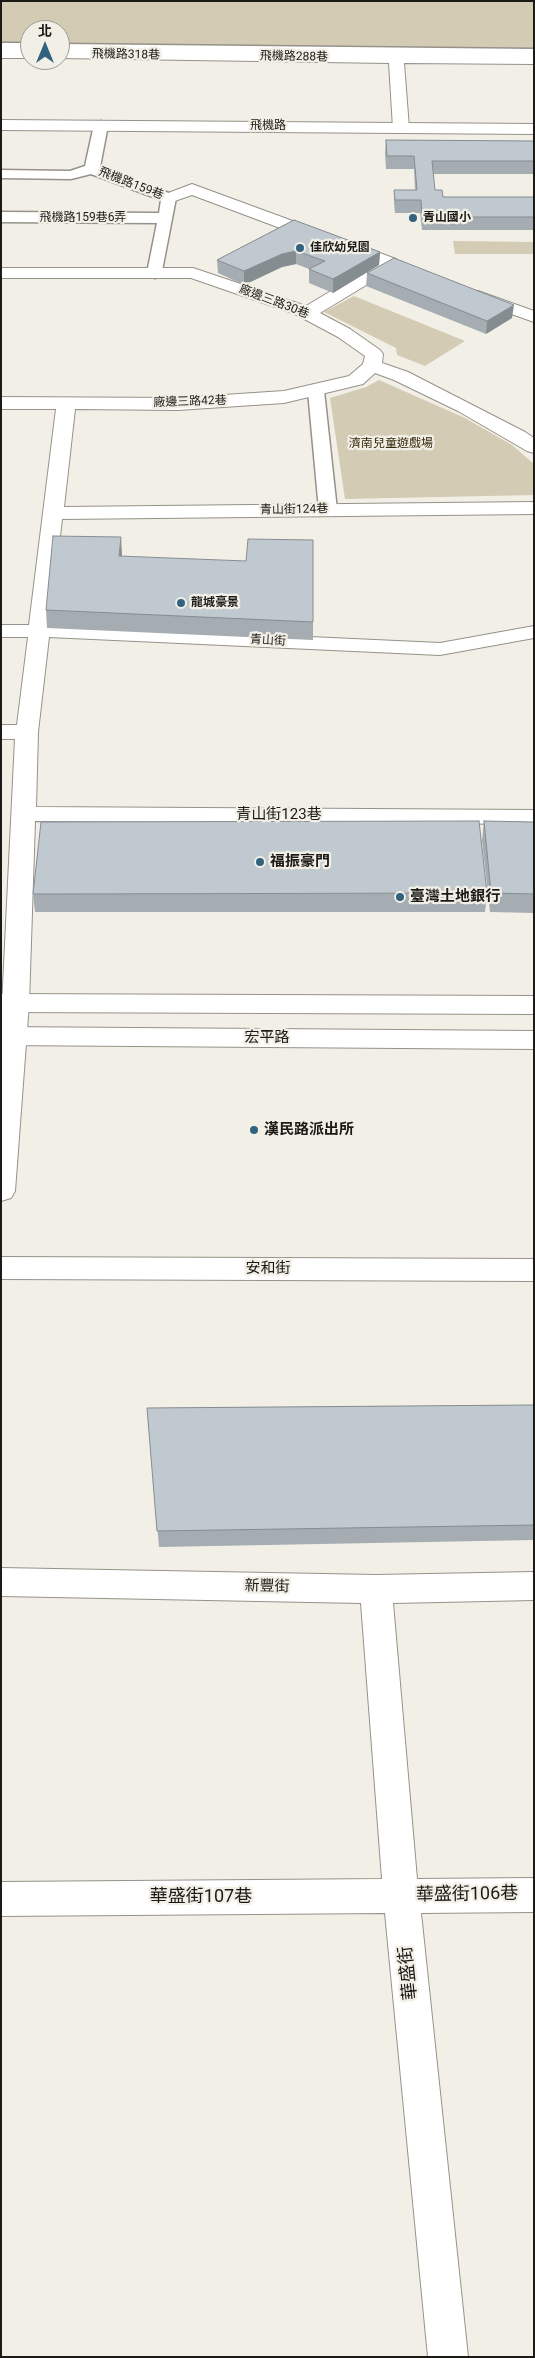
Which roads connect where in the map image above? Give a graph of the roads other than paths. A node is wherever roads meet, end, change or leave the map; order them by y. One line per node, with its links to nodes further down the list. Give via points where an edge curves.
1 (1, 47): 2 (lane)
2 (20, 47)
3 (70, 48): 7 (lane)
4 (1, 54): 5 (street)
5 (20, 54)
6 (70, 54): 8 (street, 飛機路318巷)
7 (534, 54)
8 (192, 56): 9 (street, 飛機路288巷)
9 (396, 59): 10 (street, 飛機路288巷); 13 (street)
10 (534, 60)
11 (1, 125): 12 (street, 飛機路)
12 (101, 125): 13 (street, 飛機路); 15 (lane, 飛機路159巷)
13 (401, 128): 14 (street, 飛機路)
14 (534, 129)
15 (92, 169): 16 (lane, via 71,175); 17 (lane, 飛機路159巷)
16 (1, 174)
17 (169, 198): 19 (lane, 飛機路159巷); 20 (street, via 192,189)
18 (1, 217): 19 (lane, 飛機路159巷6弄)
19 (164, 218): 23 (lane, 飛機路159巷)
20 (390, 263): 21 (street); 25 (street)
21 (408, 270)
22 (1, 273): 23 (street, 廠邊三路30巷)
23 (155, 273): 25 (street, 廠邊三路30巷, via 193,273)
24 (464, 291): 26 (street)
25 (306, 314): 27 (street, 廠邊三路30巷, via 344,333 374,354)
26 (534, 317)
27 (372, 366): 28 (street, 廠邊三路42巷, via 356,380); 31 (street, via 402,376 466,407)
28 (316, 392): 30 (street, 廠邊三路42巷, via 284,398 178,404); 33 (lane)
29 (1, 404): 30 (street, 廠邊三路42巷)
30 (66, 404): 34 (street)
31 (534, 447)
32 (534, 508): 33 (street, 青山街124巷)
33 (328, 510): 34 (street, 青山街124巷)
34 (54, 513): 36 (street)
35 (1, 631): 36 (street, 青山街)
36 (41, 631): 37 (street, 青山街, via 440,649); 39 (street)
37 (534, 632)
38 (1, 732): 39 (street)
39 (27, 732): 40 (street)
40 (24, 814): 41 (street, 青山街123巷); 42 (street)
41 (534, 817)
42 (12, 854): 43 (street)
43 (9, 1003): 44 (street); 45 (street)
44 (534, 1005)
45 (8, 1036): 46 (street, 宏平路); 47 (street)
46 (534, 1040)
47 (1, 1191)
48 (1, 1268): 49 (street, 安和街)
49 (534, 1270)
50 (1, 1582): 52 (street, 新豐街)
51 (534, 1586): 52 (street, 新豐街)
52 (376, 1589): 54 (street, 華盛街)
53 (534, 1894): 54 (street, 華盛街106巷)
54 (401, 1896): 55 (street, 華盛街107巷); 56 (street, 華盛街)
55 (1, 1899)
56 (448, 2357)

